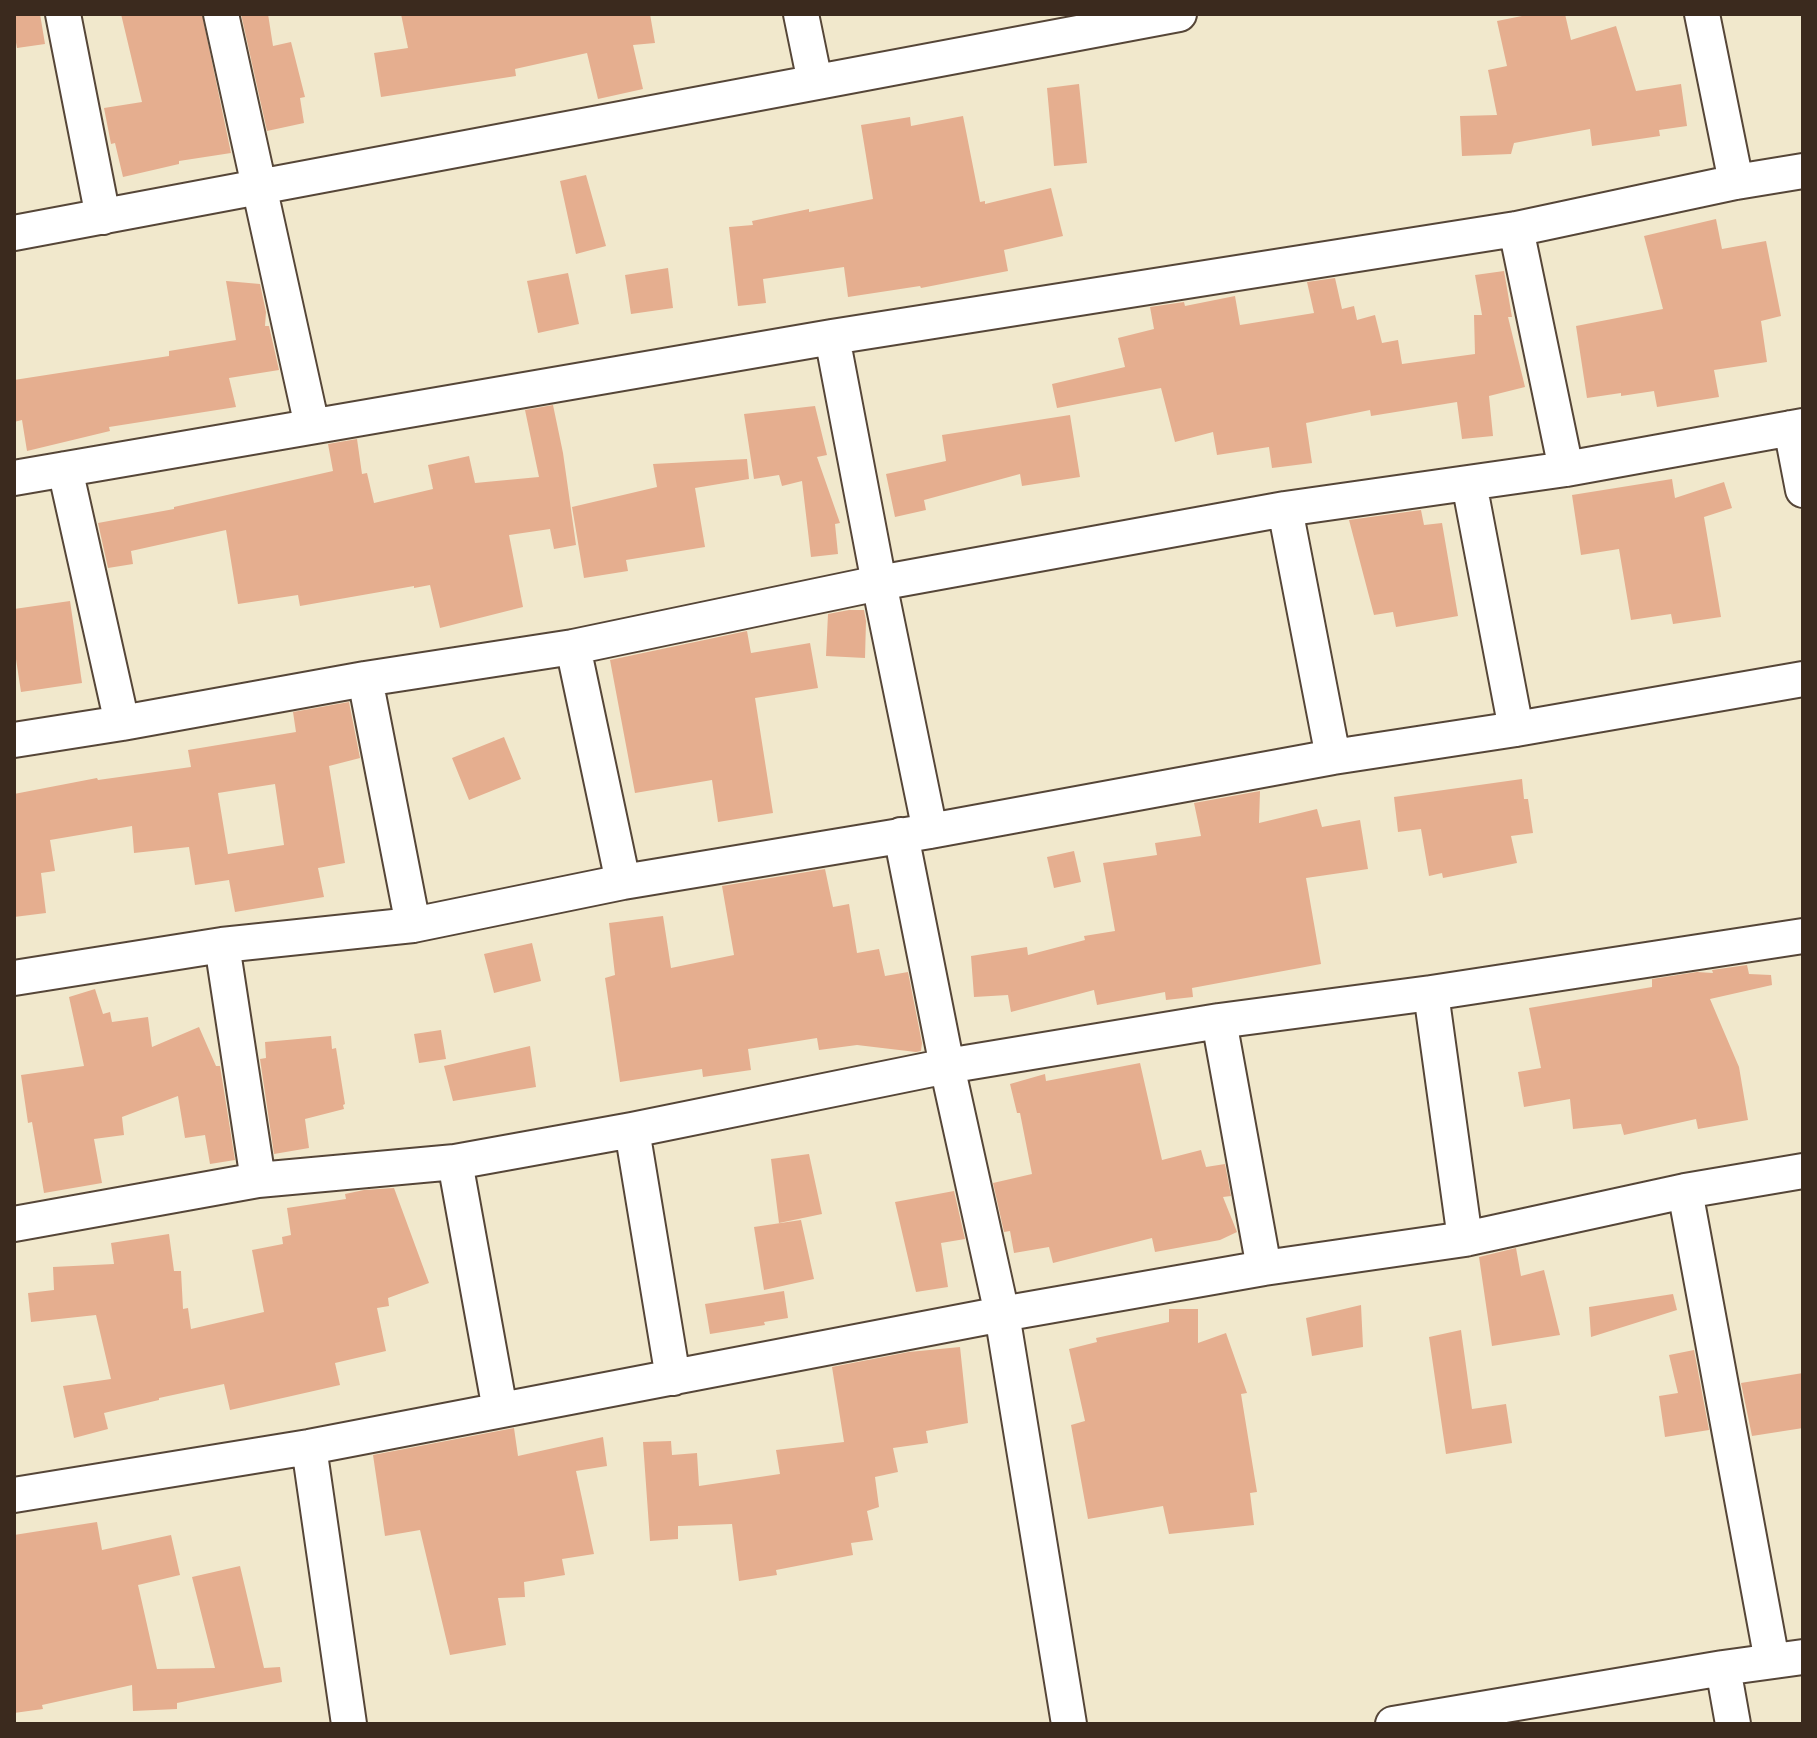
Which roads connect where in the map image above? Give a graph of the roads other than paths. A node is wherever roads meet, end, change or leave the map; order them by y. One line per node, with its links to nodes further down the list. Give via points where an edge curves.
1 (63, 14): 10 (street)
2 (221, 14): 9 (street)
3 (801, 14): 6 (street)
4 (1179, 14): 6 (street)
5 (1702, 14): 8 (street)
6 (815, 82): 9 (street)
7 (1803, 171): 8 (street)
8 (1736, 182): 11 (street)
9 (259, 187): 10 (street); 14 (street)
10 (103, 217): 12 (street)
11 (1516, 229): 13 (street); 17 (street)
12 (14, 233)
13 (832, 337): 14 (street); 22 (street)
14 (312, 426): 16 (street)
15 (1797, 427): 17 (street); 20 (street)
16 (65, 469): 18 (street); 26 (street)
17 (1566, 469): 19 (street)
18 (14, 478)
19 (1469, 483): 21 (street); 27 (street)
20 (1803, 490)
21 (1285, 509): 22 (street); 29 (street)
22 (879, 583): 23 (street); 30 (street)
23 (573, 647): 24 (street); 31 (street)
24 (365, 679): 26 (street); 32 (street)
25 (1803, 679): 27 (street)
26 (122, 723): 28 (street)
27 (1516, 729): 29 (street)
28 (14, 740)
29 (1333, 757): 30 (street)
30 (916, 833): 31 (street); 38 (street)
31 (623, 882): 32 (street)
32 (413, 925): 34 (street)
33 (1803, 936): 36 (street)
34 (222, 945): 35 (street); 42 (street)
35 (14, 978)
36 (1431, 993): 37 (street); 45 (street)
37 (1219, 1021): 38 (street); 46 (street)
38 (947, 1066): 39 (street); 47 (street)
39 (632, 1130): 40 (street); 48 (street)
40 (455, 1162): 42 (street); 49 (street)
41 (1803, 1171): 43 (street)
42 (258, 1180): 44 (street)
43 (1685, 1191): 45 (street); 52 (street)
44 (14, 1224)
45 (1465, 1239): 46 (street)
46 (1264, 1268): 47 (street)
47 (1002, 1314): 48 (street); 55 (street)
48 (673, 1378): 49 (street)
49 (500, 1410): 50 (street)
50 (309, 1447): 51 (street); 54 (street)
51 (14, 1495)
52 (1787, 1659): 53 (street)
53 (1723, 1668): 56 (street); 57 (street)
54 (349, 1724)
55 (1069, 1724)
56 (1393, 1724)
57 (1733, 1724)

